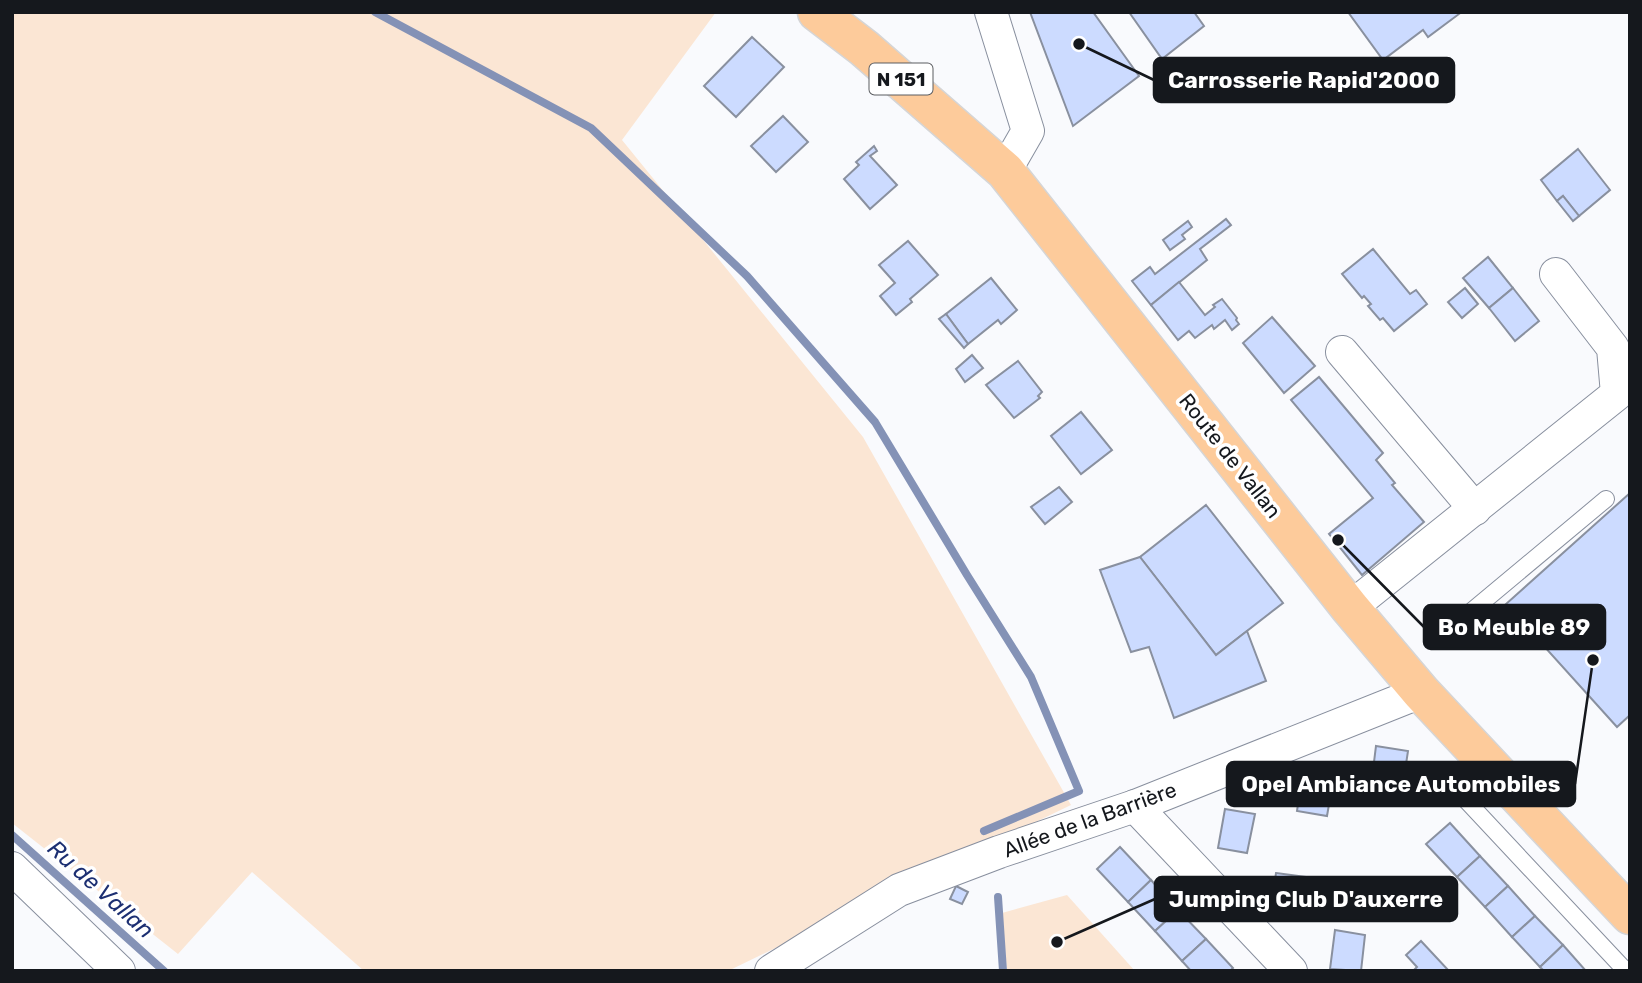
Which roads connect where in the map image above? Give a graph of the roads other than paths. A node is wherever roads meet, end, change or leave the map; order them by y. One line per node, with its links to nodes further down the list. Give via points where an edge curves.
1 (817, 12): 3 (main road, Route de Vallan / N 151)
2 (991, 12): 3 (street, via 1028,131)
3 (1005, 171): 8 (main road, Route de Vallan / N 151)
4 (1556, 274): 7 (street, via 1613,348 1617,394)
5 (1342, 352): 7 (street)
6 (1605, 499): 9 (lane)
7 (1475, 509): 8 (street)
8 (1350, 608): 10 (main road, Route de Vallan / N 151)
9 (1461, 620)
10 (1421, 692): 11 (main road, Route de Vallan / N 151); 12 (street, Allée de la Barrière)
11 (1477, 752): 14 (main road, Route de Vallan / N 151); 15 (lane, via 1464,798 1625,970)
12 (1135, 806): 17 (street, Allée de la Barrière, via 899,890); 18 (street)
13 (12, 868): 16 (street)
14 (1630, 915)
15 (1630, 970)
16 (119, 971)
17 (771, 971)
18 (1291, 971)

